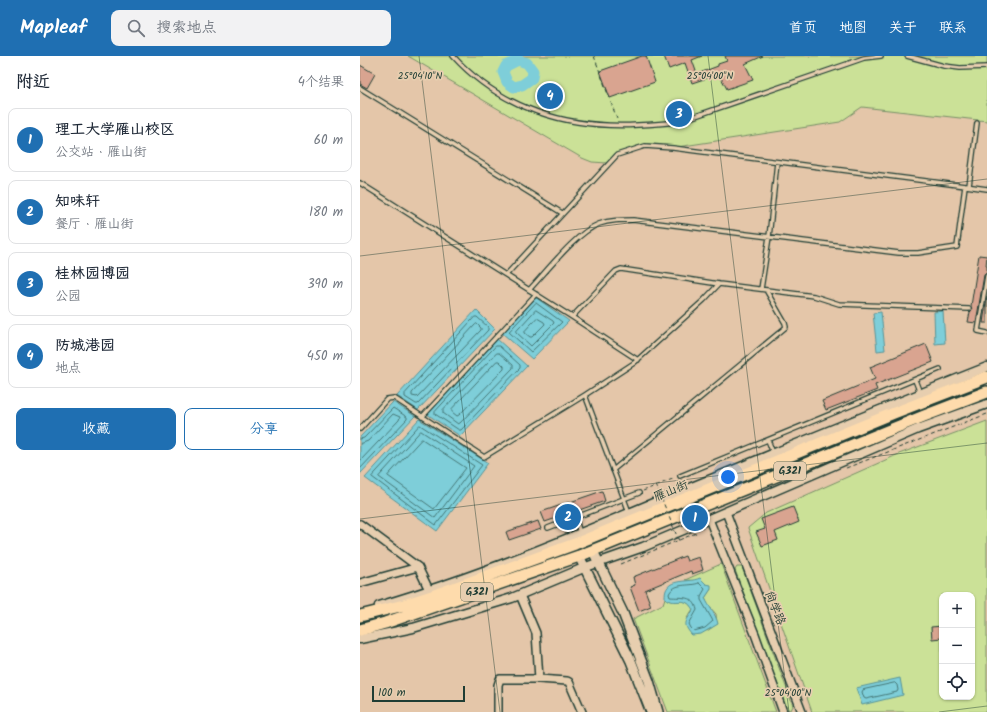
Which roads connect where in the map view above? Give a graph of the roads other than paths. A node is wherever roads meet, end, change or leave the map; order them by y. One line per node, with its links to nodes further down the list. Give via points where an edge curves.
1 (453, 56): 2 (lane, via 478,80 506,99 553,117 588,124 619,126 681,121 844,64)
2 (881, 56)
3 (907, 56): 4 (lane, via 944,66)
4 (987, 67)
5 (360, 88): 11 (lane)
6 (978, 123): 9 (lane)
7 (777, 162): 9 (lane); 11 (lane, via 645,146 617,155); 12 (lane)
8 (360, 183): 13 (lane)
9 (967, 186): 10 (lane); 12 (lane, via 957,247 899,253)
10 (987, 189)
11 (562, 213): 13 (lane)
12 (769, 237): 16 (lane); 17 (lane, via 633,220 614,220 598,224 585,232)
13 (506, 275): 17 (lane)
14 (987, 276): 22 (lane, via 978,330)
15 (719, 284): 16 (lane); 21 (lane, via 621,269 616,271); 23 (lane)
16 (761, 289): 18 (lane)
17 (529, 290): 19 (lane)
18 (766, 290): 20 (lane, via 814,296 839,304); 36 (lane, via 786,327)
19 (536, 294): 21 (lane); 32 (lane)
20 (969, 309)
21 (572, 317): 23 (lane)
22 (987, 332)
23 (638, 360): 30 (lane)
24 (987, 367): 29 (street)
25 (940, 369): 27 (lane)
26 (987, 378): 42 (highway, 雁山街 / G321)
27 (915, 380): 29 (lane); 34 (lane)
28 (987, 392): 47 (highway, G321)
29 (920, 393): 35 (street)
30 (585, 395): 32 (lane, via 484,457); 36 (lane)
31 (987, 404): 40 (street, via 918,429)
32 (422, 416): 33 (lane, via 394,398 387,399)
33 (360, 429)
34 (768, 440): 35 (lane); 37 (lane)
35 (773, 454): 42 (street)
36 (613, 470): 39 (lane)
37 (680, 476)
38 (638, 493): 39 (lane)
39 (624, 499): 41 (lane); 42 (lane)
40 (726, 512): 43 (street); 65 (street, 尚学路)
41 (575, 517): 45 (lane); 46 (lane)
42 (631, 517): 46 (street); 53 (highway, 雁山街 / G321, via 575,544)
43 (709, 519): 49 (street); 64 (street)
44 (360, 524): 50 (street)
45 (548, 528)
46 (580, 533): 53 (street)
47 (593, 551): 48 (highway, G321); 49 (main road)
48 (580, 556): 51 (main road); 57 (highway, G321)
49 (598, 563): 51 (street); 63 (main road, via 623,613)
50 (418, 567): 52 (street); 53 (street)
51 (586, 567): 54 (street); 62 (main road, via 633,666)
52 (360, 583)
53 (431, 593): 55 (street); 56 (highway, 雁山街 / G321, via 404,605)
54 (520, 594): 58 (street, via 413,628); 59 (street, via 535,629)
55 (360, 612)
56 (360, 616)
57 (360, 630)
58 (360, 639)
59 (539, 679): 60 (street, via 500,679); 61 (street, via 570,682)
60 (498, 712)
61 (582, 712)
62 (651, 712)
63 (658, 712)
64 (783, 712)
65 (802, 712)

